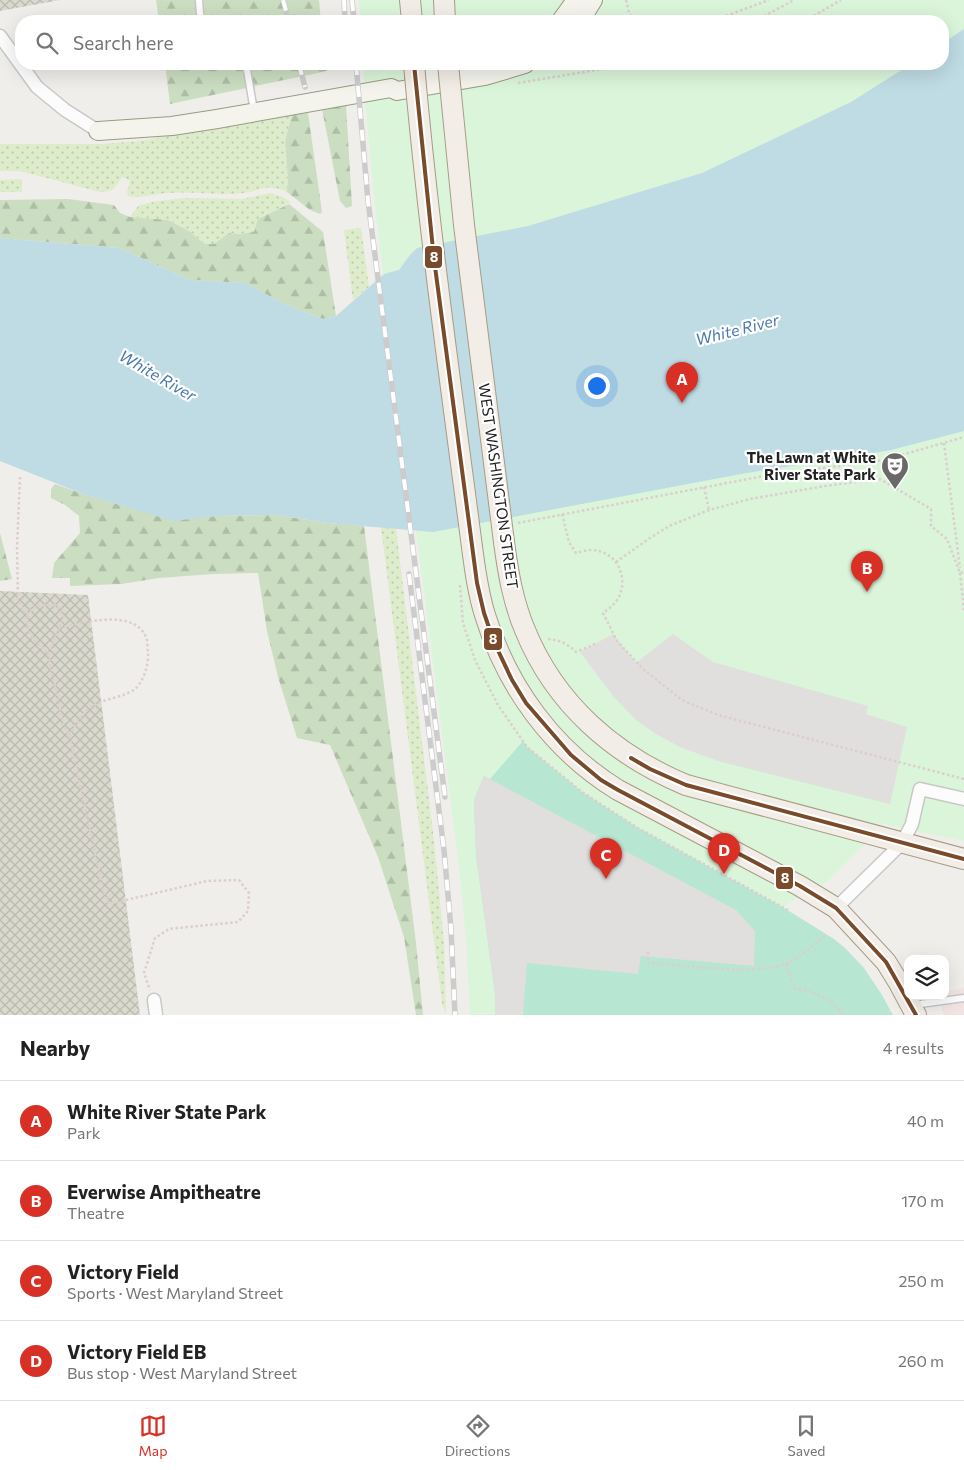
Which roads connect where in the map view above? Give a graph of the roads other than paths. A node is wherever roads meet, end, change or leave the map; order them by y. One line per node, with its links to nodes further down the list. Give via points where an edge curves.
1 (199, 0): 6 (lane)
2 (410, 0): 7 (main road)
3 (444, 0): 8 (main road)
4 (576, 0): 9 (street)
5 (593, 0): 10 (street)
6 (200, 15)
7 (411, 15)
8 (445, 15)
9 (565, 15)
10 (584, 15)
11 (0, 36): 12 (street)
12 (15, 57)
13 (25, 70): 21 (street, via 37,87)
14 (247, 70): 20 (lane)
15 (415, 70): 25 (main road, bridge, via 428,205 477,583 502,661 526,703 571,755 601,780)
16 (448, 70): 19 (street, via 395,82)
17 (449, 70): 23 (main road, WEST WASHINGTON STREET, bridge, via 464,225 504,542 515,601 525,630 551,679 583,718 612,744 650,769 686,785)
18 (508, 70): 19 (street, via 397,92)
19 (391, 88): 20 (street)
20 (254, 113): 21 (street, via 172,126)
21 (98, 131)
22 (964, 800): 23 (street, via 920,789 912,824)
23 (902, 843): 24 (main road, WEST WASHINGTON STREET); 25 (street)
24 (964, 859)
25 (836, 908): 28 (main road, via 886,962)
26 (964, 998): 28 (lane)
27 (154, 1000): 29 (street)
28 (914, 1010)
29 (156, 1015)

